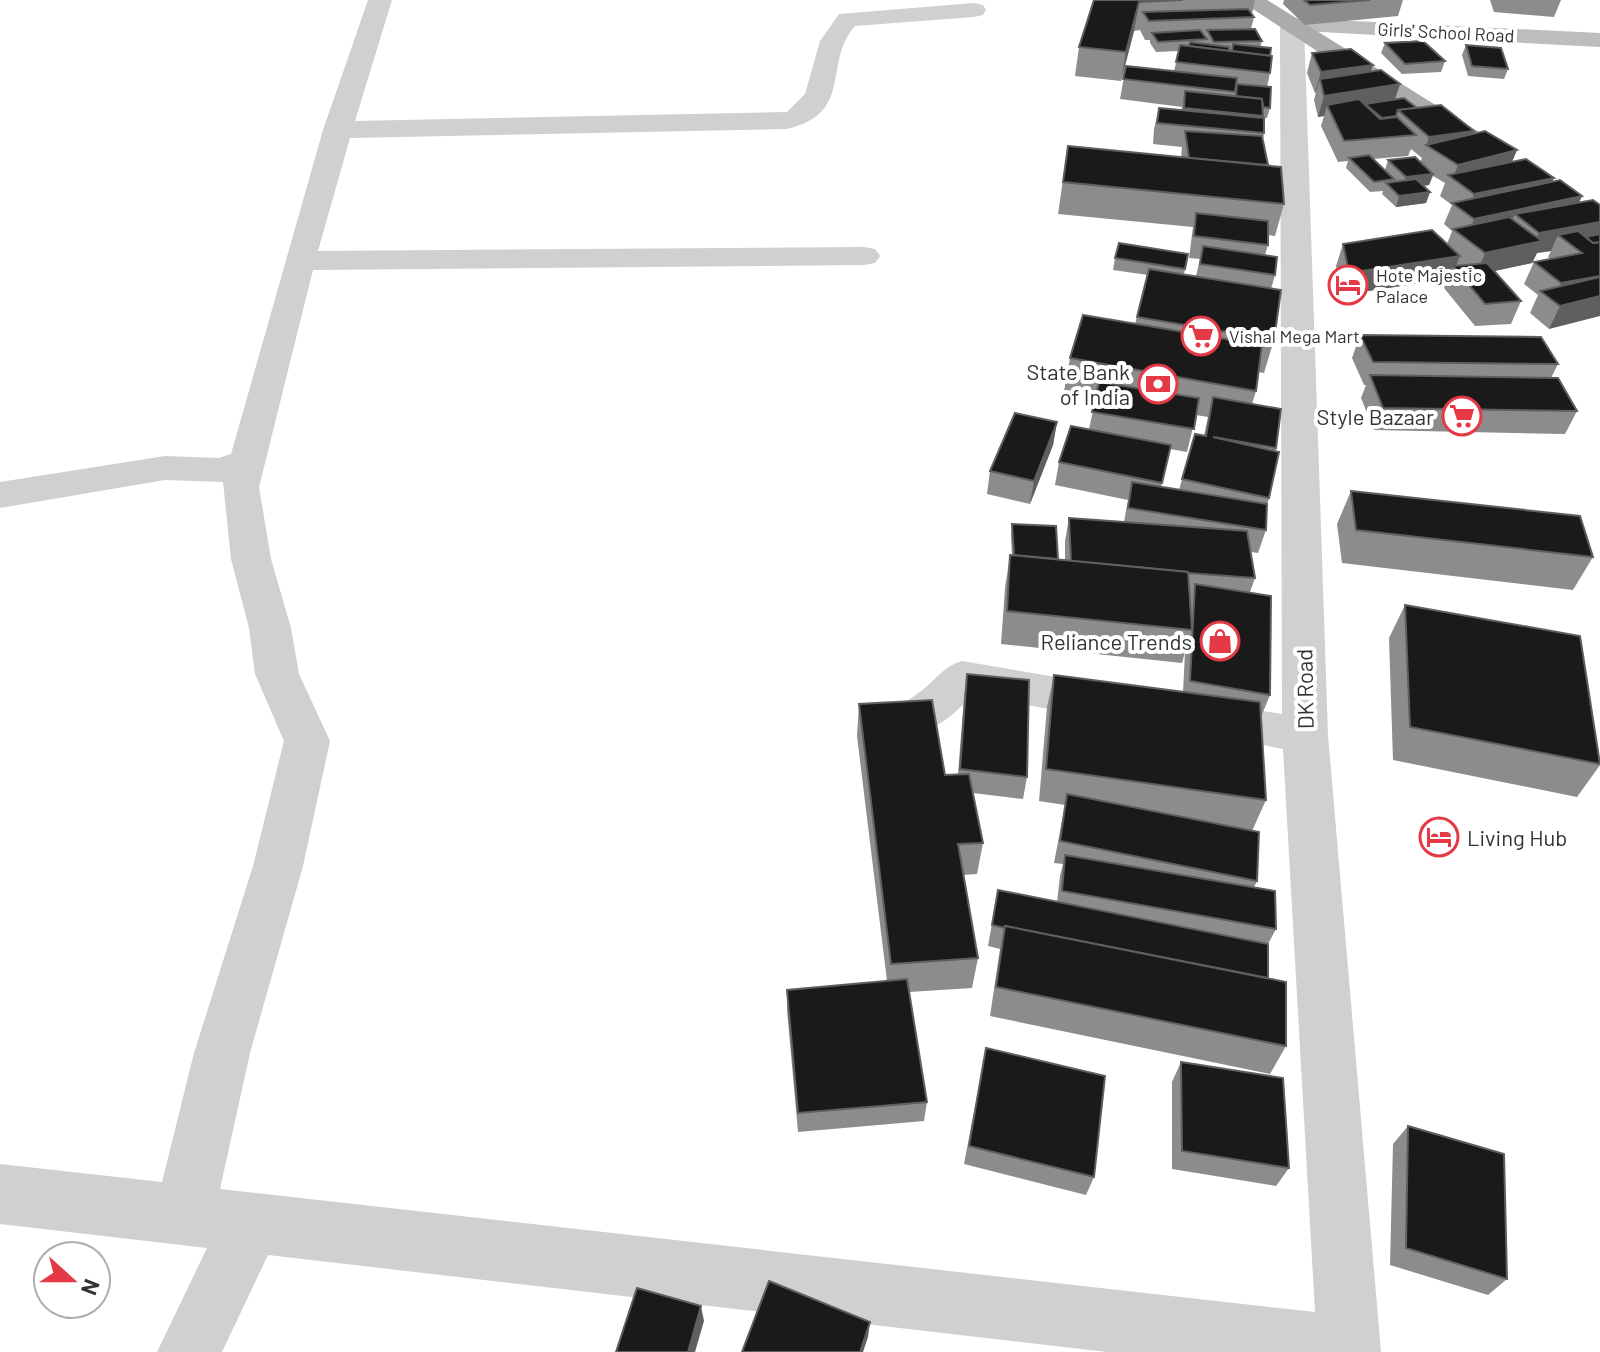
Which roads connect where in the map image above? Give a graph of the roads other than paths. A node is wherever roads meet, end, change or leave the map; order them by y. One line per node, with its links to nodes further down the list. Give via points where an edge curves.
1 (380, 0): 6 (street)
2 (1251, 0): 4 (main road)
3 (974, 10): 6 (street, via 848,19 839,27 818,100 801,117)
4 (1292, 25): 5 (street, Girls' School Road); 7 (main road); 13 (street, DK Road)
5 (1600, 40)
6 (337, 130): 9 (street)
7 (1493, 153)
8 (864, 256): 9 (street)
9 (300, 261): 10 (street)
10 (248, 461): 11 (street, via 221,470 165,468); 15 (street, via 240,487 251,559 277,674 307,741)
11 (0, 495)
12 (916, 716): 13 (street, via 962,677)
13 (1305, 735): 18 (street, DK Road)
14 (0, 1194): 15 (street)
15 (184, 1215): 16 (street)
16 (252, 1222): 17 (street); 19 (street)
17 (1158, 1339): 18 (street)
18 (1349, 1350)
19 (189, 1352)

